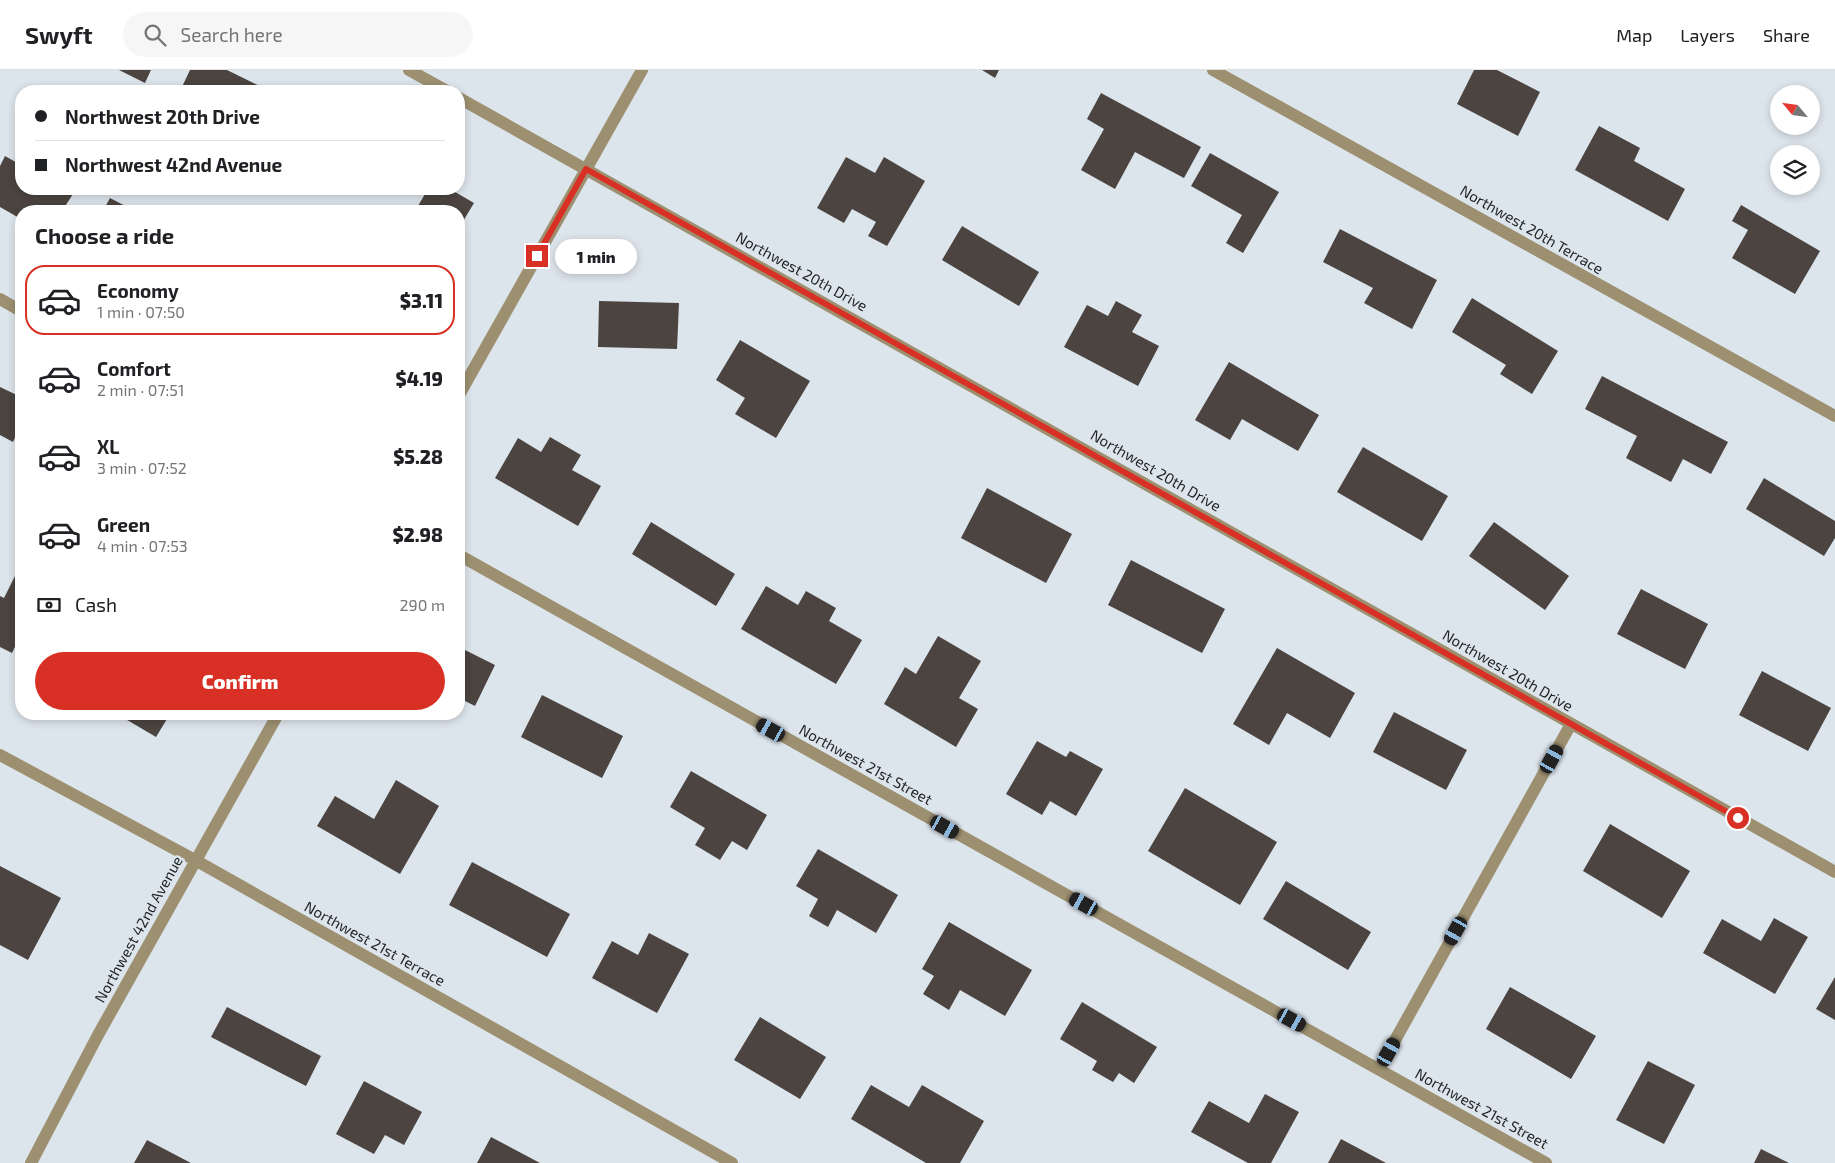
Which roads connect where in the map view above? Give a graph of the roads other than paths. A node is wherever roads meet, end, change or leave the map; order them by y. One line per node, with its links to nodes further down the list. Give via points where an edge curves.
1 (409, 70): 4 (street)
2 (642, 70): 6 (street)
3 (1213, 70): 10 (street, Northwest 20th Terrace)
4 (436, 85)
5 (465, 101): 6 (street, Northwest 20th Drive)
6 (586, 169): 9 (street); 13 (street, Northwest 20th Drive)
7 (0, 299): 8 (street)
8 (15, 307)
9 (465, 384)
10 (1835, 416)
11 (465, 558): 17 (street, Northwest 21st Street)
12 (275, 720): 15 (street, Northwest 42nd Avenue)
13 (1571, 724): 16 (street, Northwest 20th Drive); 17 (street)
14 (0, 754): 15 (street, Northwest 21st Terrace)
15 (195, 860): 18 (street, Northwest 42nd Avenue); 19 (street, Northwest 21st Terrace)
16 (1835, 872)
17 (1379, 1069): 20 (street, Northwest 21st Street)
18 (31, 1163)
19 (732, 1163)
20 (1546, 1163)

